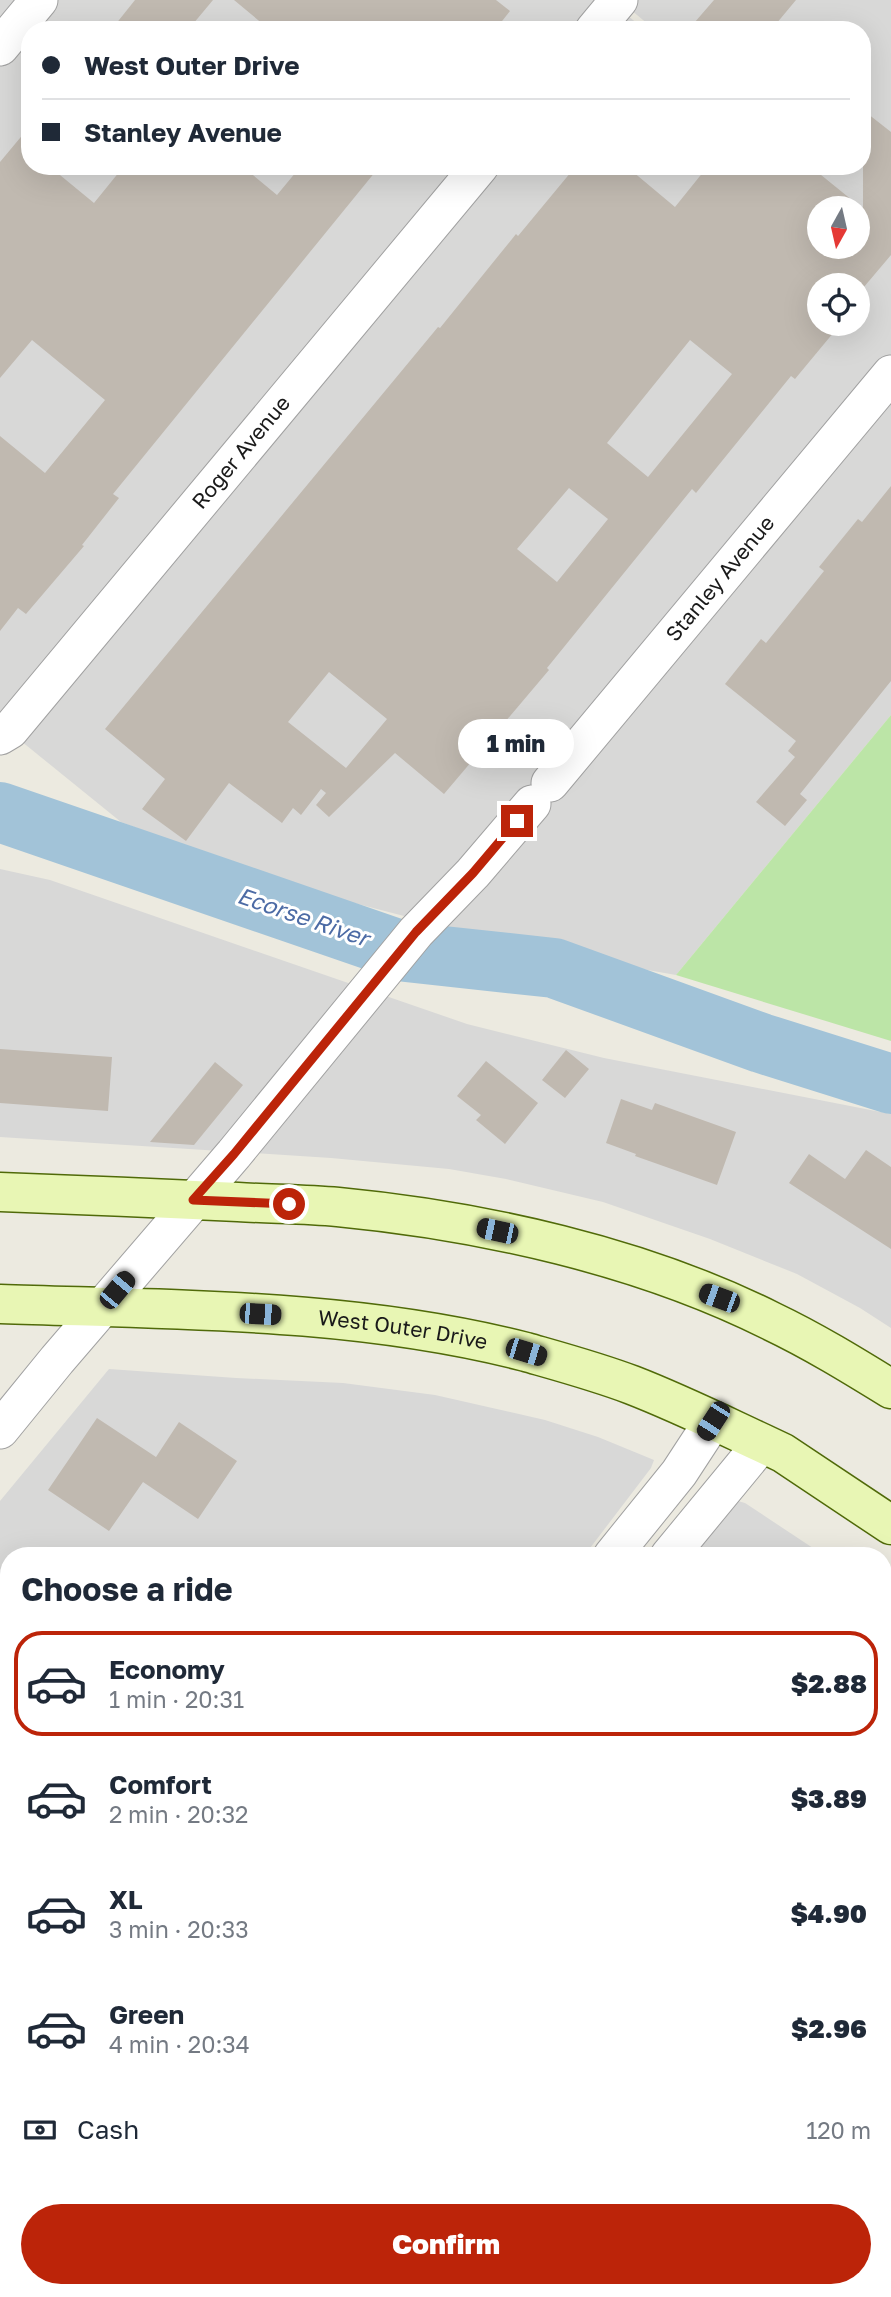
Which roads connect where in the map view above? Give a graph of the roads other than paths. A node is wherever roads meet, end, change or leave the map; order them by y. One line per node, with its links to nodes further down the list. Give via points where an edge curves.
1 (39, 0): 3 (street)
2 (619, 0): 4 (street)
3 (22, 21)
4 (602, 21)
5 (21, 22): 6 (street)
6 (0, 47)
7 (472, 175): 9 (street, Roger Avenue, via 10,730)
8 (891, 374): 11 (street, Stanley Avenue, via 541,794 416,932)
9 (0, 736)
10 (0, 1192): 11 (main road)
11 (193, 1200): 13 (street, Stanley Avenue); 14 (main road, via 337,1207 452,1222 587,1253 654,1273 757,1314)
12 (0, 1304): 13 (main road, West Outer Drive)
13 (102, 1308): 15 (main road, West Outer Drive, via 287,1315 461,1338 526,1352 631,1385); 16 (street, Stanley Avenue)
14 (891, 1389)
15 (713, 1421): 17 (main road, West Outer Drive); 19 (street, via 679,1473)
16 (0, 1430)
17 (762, 1443): 18 (main road, West Outer Drive); 20 (street)
18 (891, 1525)
19 (619, 1547)
20 (676, 1547)

